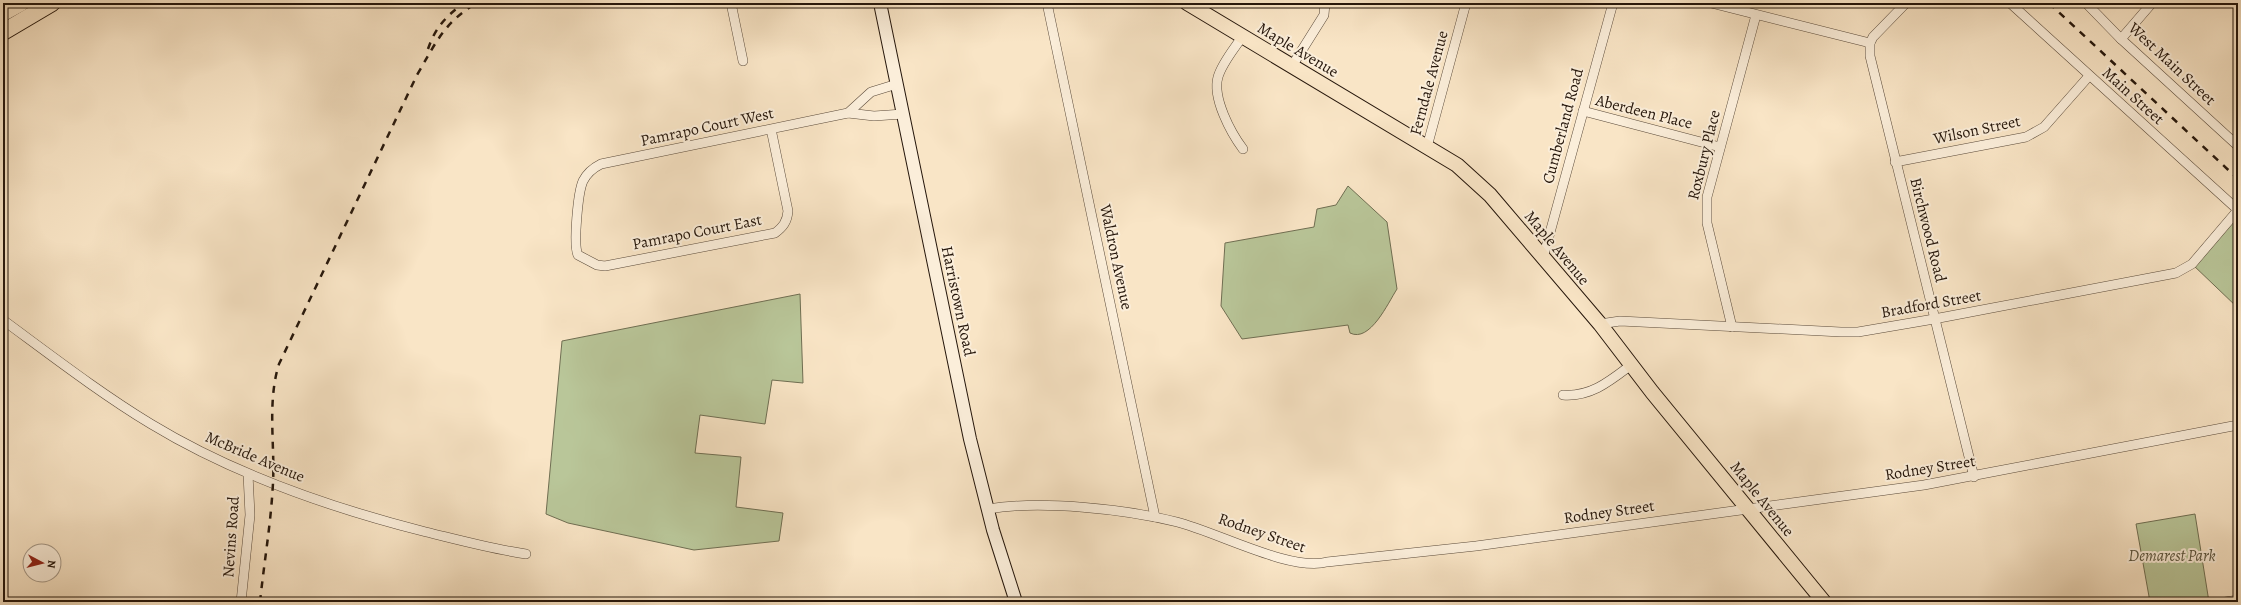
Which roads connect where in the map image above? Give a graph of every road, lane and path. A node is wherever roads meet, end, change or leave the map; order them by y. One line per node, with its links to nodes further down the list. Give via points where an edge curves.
1 (21, 3): 15 (highway)
2 (52, 3): 17 (highway)
3 (731, 3): 21 (street)
4 (880, 3): 24 (street, Harristown Road)
5 (1047, 3): 48 (street, Waldron Avenue)
6 (1187, 3): 18 (main road, Maple Avenue)
7 (1325, 3): 22 (street, via 1324,15)
8 (1466, 3): 30 (street, Ferndale Avenue)
9 (1613, 3): 25 (street, Cumberland Road)
10 (1711, 3): 16 (street)
11 (1906, 3): 20 (street, via 1879,30)
12 (2010, 3): 23 (street, Main Street)
13 (2086, 3): 19 (street, West Main Street)
14 (2152, 3): 19 (street)
15 (3, 13)
16 (1756, 15): 20 (street); 31 (street, Roxbury Place)
17 (3, 32)
18 (1242, 37): 22 (main road, Maple Avenue); 32 (street, via 1222,68 1217,83 1220,105 1231,134)
19 (2121, 39): 29 (street, West Main Street)
20 (1870, 43): 33 (street, Birchwood Road, via 1870,56)
21 (743, 61)
22 (1292, 66): 30 (main road, Maple Avenue)
23 (2089, 76): 33 (street, Wilson Street, via 2036,133); 34 (street, Main Street)
24 (897, 84): 26 (street, via 871,92); 27 (street, Harristown Road)
25 (1583, 111): 31 (street, Aberdeen Place); 36 (street, Cumberland Road)
26 (848, 113): 27 (street, via 874,116); 28 (street, Pamrapo Court West)
27 (903, 114): 47 (street, Harristown Road, via 970,439)
28 (771, 129): 35 (street, Pamrapo Court West, via 601,164 593,168 581,185); 35 (street, Pamrapo Court East, via 788,211 785,224 775,233 605,266 583,259 578,255)
29 (2238, 146)
30 (1427, 147): 36 (main road, Maple Avenue, via 1457,164 1473,178)
31 (1720, 147): 40 (street, Roxbury Place, via 1706,210)
32 (1242, 149)
33 (1895, 162): 37 (street, Birchwood Road)
34 (2238, 210): 37 (street, Bradford Street, via 2192,264 2176,273)
35 (575, 243)
36 (1543, 258): 39 (main road, Maple Avenue)
37 (1934, 319): 40 (street, Bradford Street, via 1858,332); 45 (street, Birchwood Road)
38 (3, 320): 44 (street, McBride Avenue, via 109,397 152,424)
39 (1600, 324): 40 (street, Bradford Street, via 1620,320); 41 (main road, Maple Avenue)
40 (1732, 327)
41 (1631, 365): 42 (street, via 1591,392); 46 (main road, Maple Avenue)
42 (1563, 395)
43 (2238, 425): 45 (street, Rodney Street)
44 (248, 474): 49 (street, McBride Avenue, via 372,517 481,546); 51 (street, Nevins Road, via 250,515)
45 (1974, 477): 46 (street, Rodney Street)
46 (1746, 508): 48 (street, Rodney Street, via 1476,546 1317,565 1291,562 1211,532); 53 (main road, Maple Avenue)
47 (988, 509): 48 (street, Rodney Street, via 1056,507 1120,511); 52 (street, Harristown Road)
48 (1155, 517)
49 (526, 554)
50 (2238, 600): 54 (street)
51 (242, 602)
52 (1016, 602)
53 (1824, 602)
54 (2225, 602)

